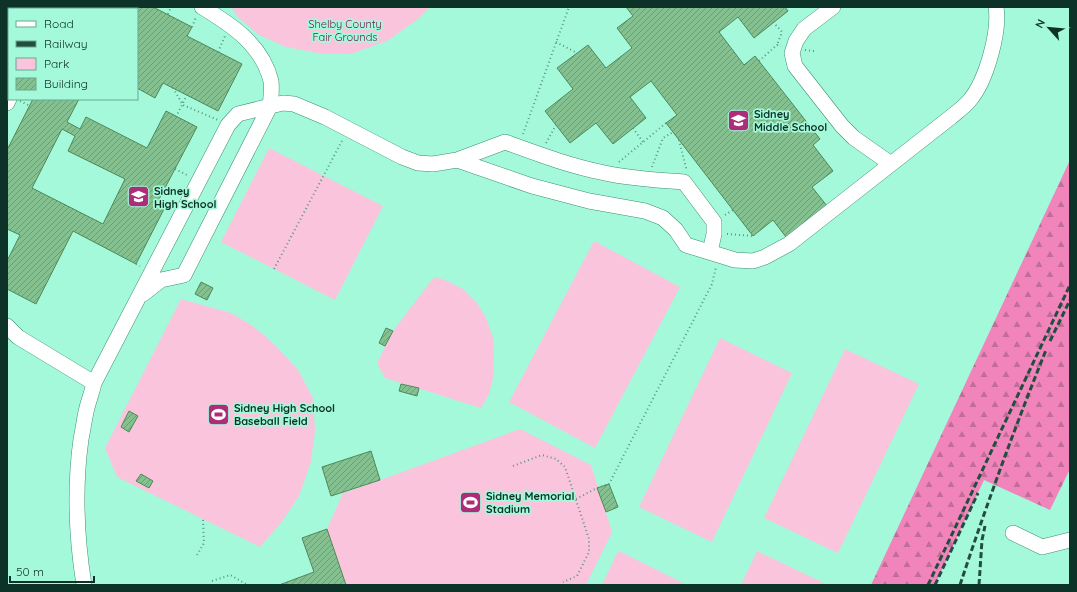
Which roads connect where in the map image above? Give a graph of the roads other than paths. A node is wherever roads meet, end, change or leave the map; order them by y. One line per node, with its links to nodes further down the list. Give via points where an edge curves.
1 (202, 7): 4 (lane, via 237,30 252,44 264,62 271,82)
2 (833, 7): 6 (lane, via 804,29 796,41 792,53 795,66 842,126 854,138)
3 (996, 7): 6 (lane, via 996,30 988,62 982,81 970,101)
4 (270, 106): 5 (lane, via 294,104 418,163 433,164); 8 (lane, via 184,275 161,280); 8 (lane, via 238,114 228,125)
5 (457, 160): 7 (lane, via 532,186 589,201 645,211 663,218 676,230 686,246); 7 (lane, via 505,142 558,161 605,173 684,182 714,222)
6 (891, 164): 7 (lane, via 789,244 765,257 753,261 735,260)
7 (715, 254)
8 (139, 297): 10 (lane)
9 (7, 326): 10 (lane, via 18,337)
10 (94, 383): 13 (lane, via 78,460 76,490 79,552)
11 (1013, 533): 12 (lane, via 1042,547)
12 (1070, 540)
13 (84, 585)

